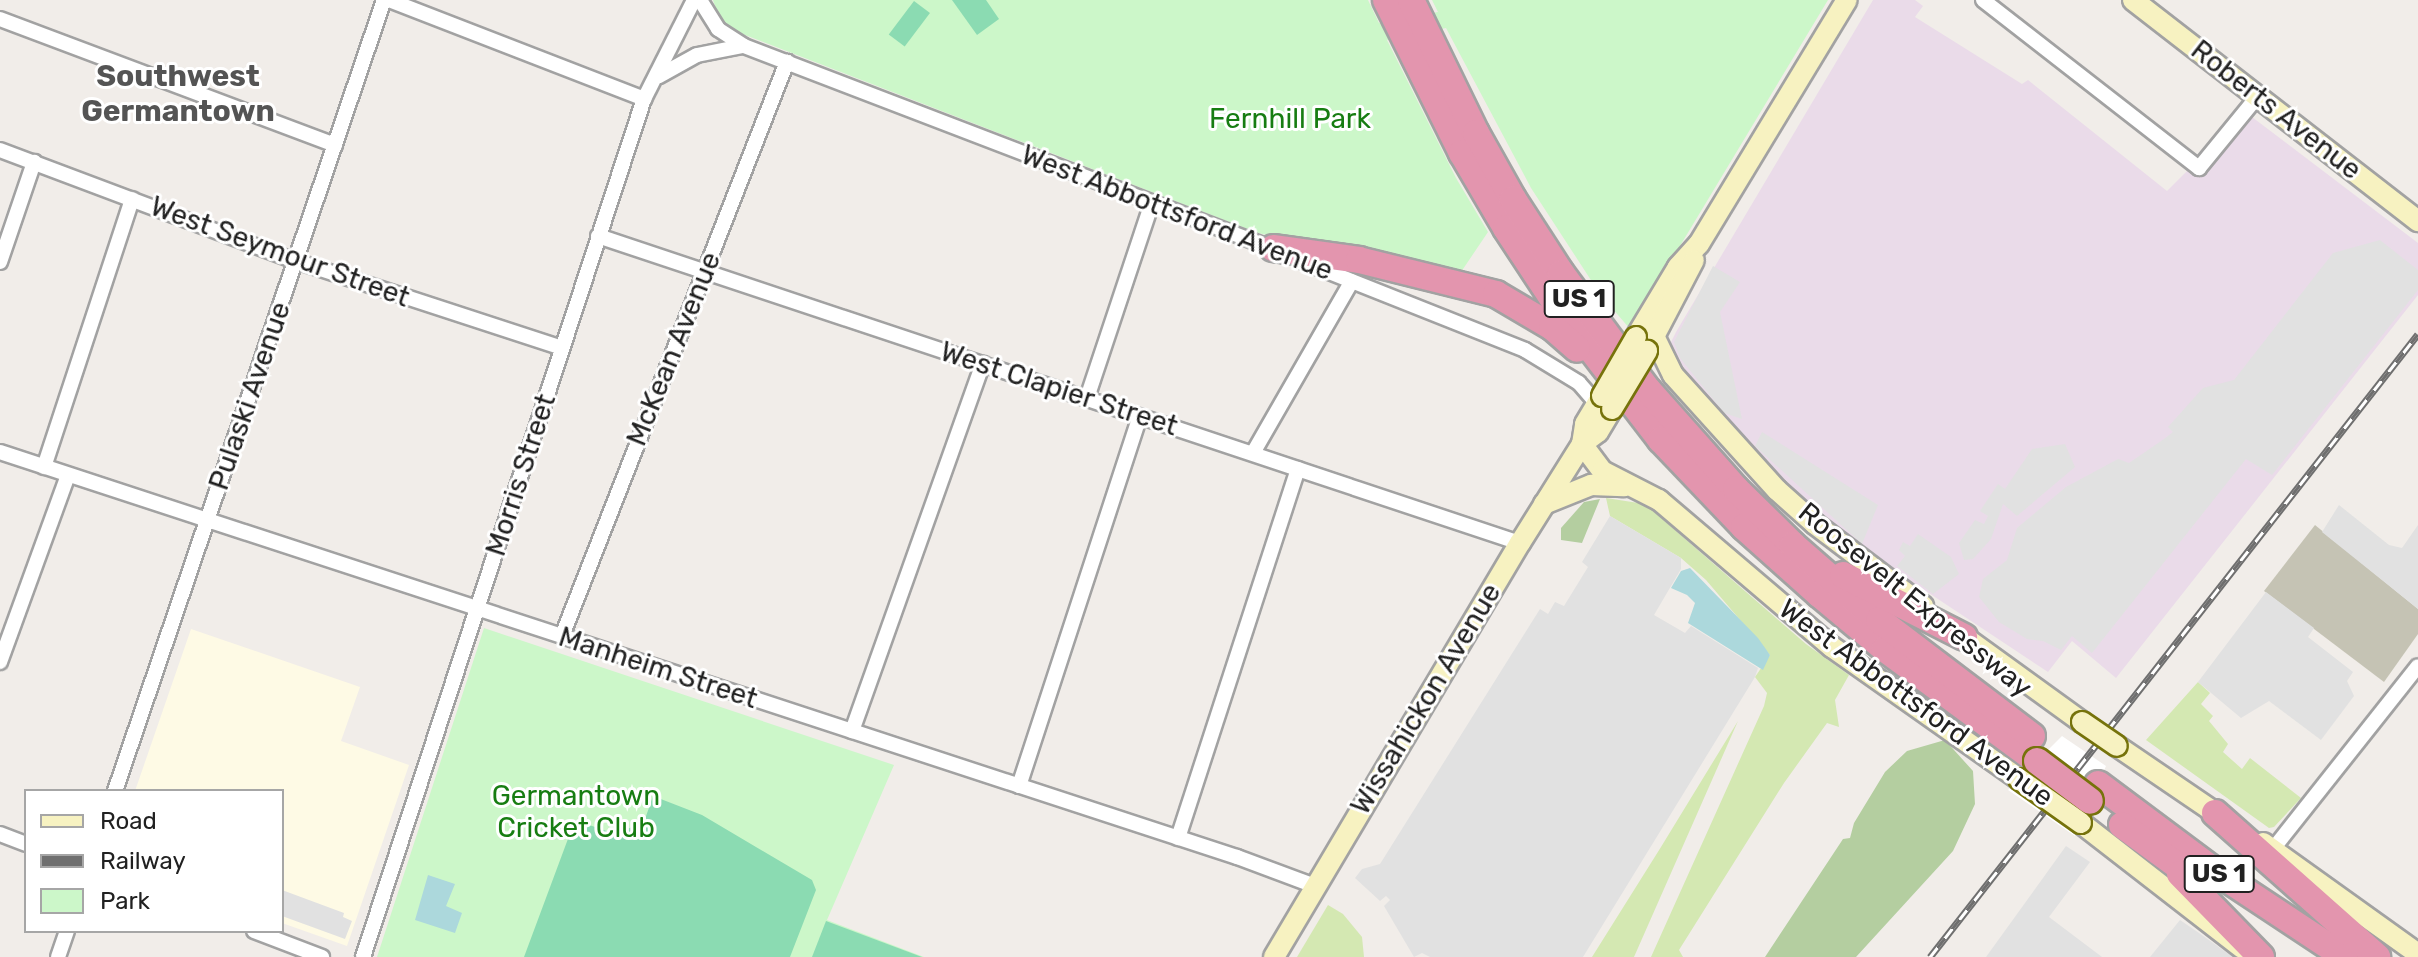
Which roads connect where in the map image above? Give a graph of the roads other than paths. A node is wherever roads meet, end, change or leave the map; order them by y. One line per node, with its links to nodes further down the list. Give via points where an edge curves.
1 (387, 0): 13 (street); 14 (street, Pulaski Avenue)
2 (697, 0): 9 (street, West Abbottsford Avenue, via 718,29); 11 (street, Morris Street)
3 (1386, 0): 30 (highway, Roosevelt Expressway / US 1, via 1483,190 1554,301)
4 (1847, 0): 27 (street, Wissahickon Avenue, via 1699,244 1678,267)
5 (1983, 0): 12 (street, via 2199,168)
6 (2133, 0): 12 (street, Roberts Avenue)
7 (1414, 5): 44 (highway, Roosevelt Expressway / US 1, via 1493,165 1585,307 1685,433)
8 (0, 19): 14 (street)
9 (744, 46): 10 (street, West Abbottsford Avenue); 11 (street, via 687,58)
10 (787, 62): 18 (street, West Abbottsford Avenue); 25 (street, McKean Avenue)
11 (653, 80): 13 (street, Morris Street)
12 (2258, 96): 19 (street, Roberts Avenue)
13 (644, 99): 20 (street, Morris Street)
14 (335, 145): 22 (street, Pulaski Avenue)
15 (0, 150): 16 (street, West Seymour Street)
16 (34, 162): 17 (street, West Seymour Street); 23 (street)
17 (132, 199): 22 (street, West Seymour Street); 37 (street)
18 (1152, 203): 21 (street, West Abbottsford Avenue); 31 (street)
19 (2418, 221)
20 (598, 236): 25 (street, West Clapier Street); 28 (street, Morris Street)
21 (1273, 248): 24 (highway); 26 (street, West Abbottsford Avenue)
22 (296, 261): 28 (street, West Seymour Street); 42 (street, Pulaski Avenue)
23 (0, 262)
24 (1389, 267): 26 (highway); 30 (highway, via 1512,301)
25 (705, 272): 29 (street, West Clapier Street); 46 (street, McKean Avenue)
26 (1352, 281): 32 (street, West Abbottsford Avenue, via 1525,350); 36 (street)
27 (1646, 342): 32 (street, Wissahickon Avenue, bridge); 47 (street, via 1777,490)
28 (562, 348): 45 (street, Morris Street)
29 (983, 364): 31 (street, West Clapier Street); 50 (street)
30 (1606, 369): 51 (highway, Roosevelt Expressway / US 1, via 1690,472 1782,563)
31 (1087, 398): 33 (street, West Clapier Street)
32 (1604, 403): 34 (street, Wissahickon Avenue, via 1598,432)
33 (1140, 416): 36 (street, West Clapier Street); 52 (street)
34 (1582, 444): 40 (street, West Abbottsford Avenue, via 1602,471); 41 (street, Wissahickon Avenue)
35 (0, 452): 37 (street, Manheim Street)
36 (1253, 453): 38 (street, West Clapier Street)
37 (44, 467): 39 (street, Manheim Street)
38 (1298, 469): 43 (street, West Clapier Street); 57 (street)
39 (68, 475): 42 (street, Manheim Street); 48 (street)
40 (1630, 486): 41 (street, via 1591,485); 51 (street, West Abbottsford Avenue, via 1659,500 1832,647)
41 (1544, 504): 43 (street, Wissahickon Avenue)
42 (207, 520): 45 (street, Manheim Street); 53 (street, Pulaski Avenue)
43 (1520, 543): 61 (street, Wissahickon Avenue)
44 (1793, 545): 47 (highway); 51 (highway, Roosevelt Expressway / US 1)
45 (477, 609): 46 (street, Manheim Street); 67 (street, Morris Street)
46 (562, 636): 50 (street, Manheim Street)
47 (1964, 637): 55 (street, bridge)
48 (0, 662)
49 (2418, 666): 59 (street)
50 (852, 731): 52 (street, Manheim Street)
51 (2035, 763): 54 (highway, Roosevelt Expressway / US 1, bridge)
52 (1019, 786): 57 (street, Manheim Street)
53 (116, 789)
54 (2089, 803): 60 (highway, Roosevelt Expressway / US 1); 69 (street, West Abbottsford Avenue, via 2221,934); 71 (highway, Roosevelt Expressway / US 1, via 2212,869)
55 (2215, 813): 59 (street); 72 (highway)
56 (0, 834): 58 (street)
57 (1178, 838): 61 (street, Manheim Street)
58 (24, 843)
59 (2273, 849): 64 (street)
60 (2168, 859): 69 (highway); 70 (highway, Roosevelt Expressway / US 1)
61 (1315, 886): 68 (street, Wissahickon Avenue)
62 (66, 933): 65 (street)
63 (259, 933): 66 (street)
64 (2418, 954)
65 (58, 957)
66 (322, 957)
67 (363, 957)
68 (1274, 957)
69 (2260, 957)
70 (2311, 957)
71 (2345, 957)
72 (2377, 957)

